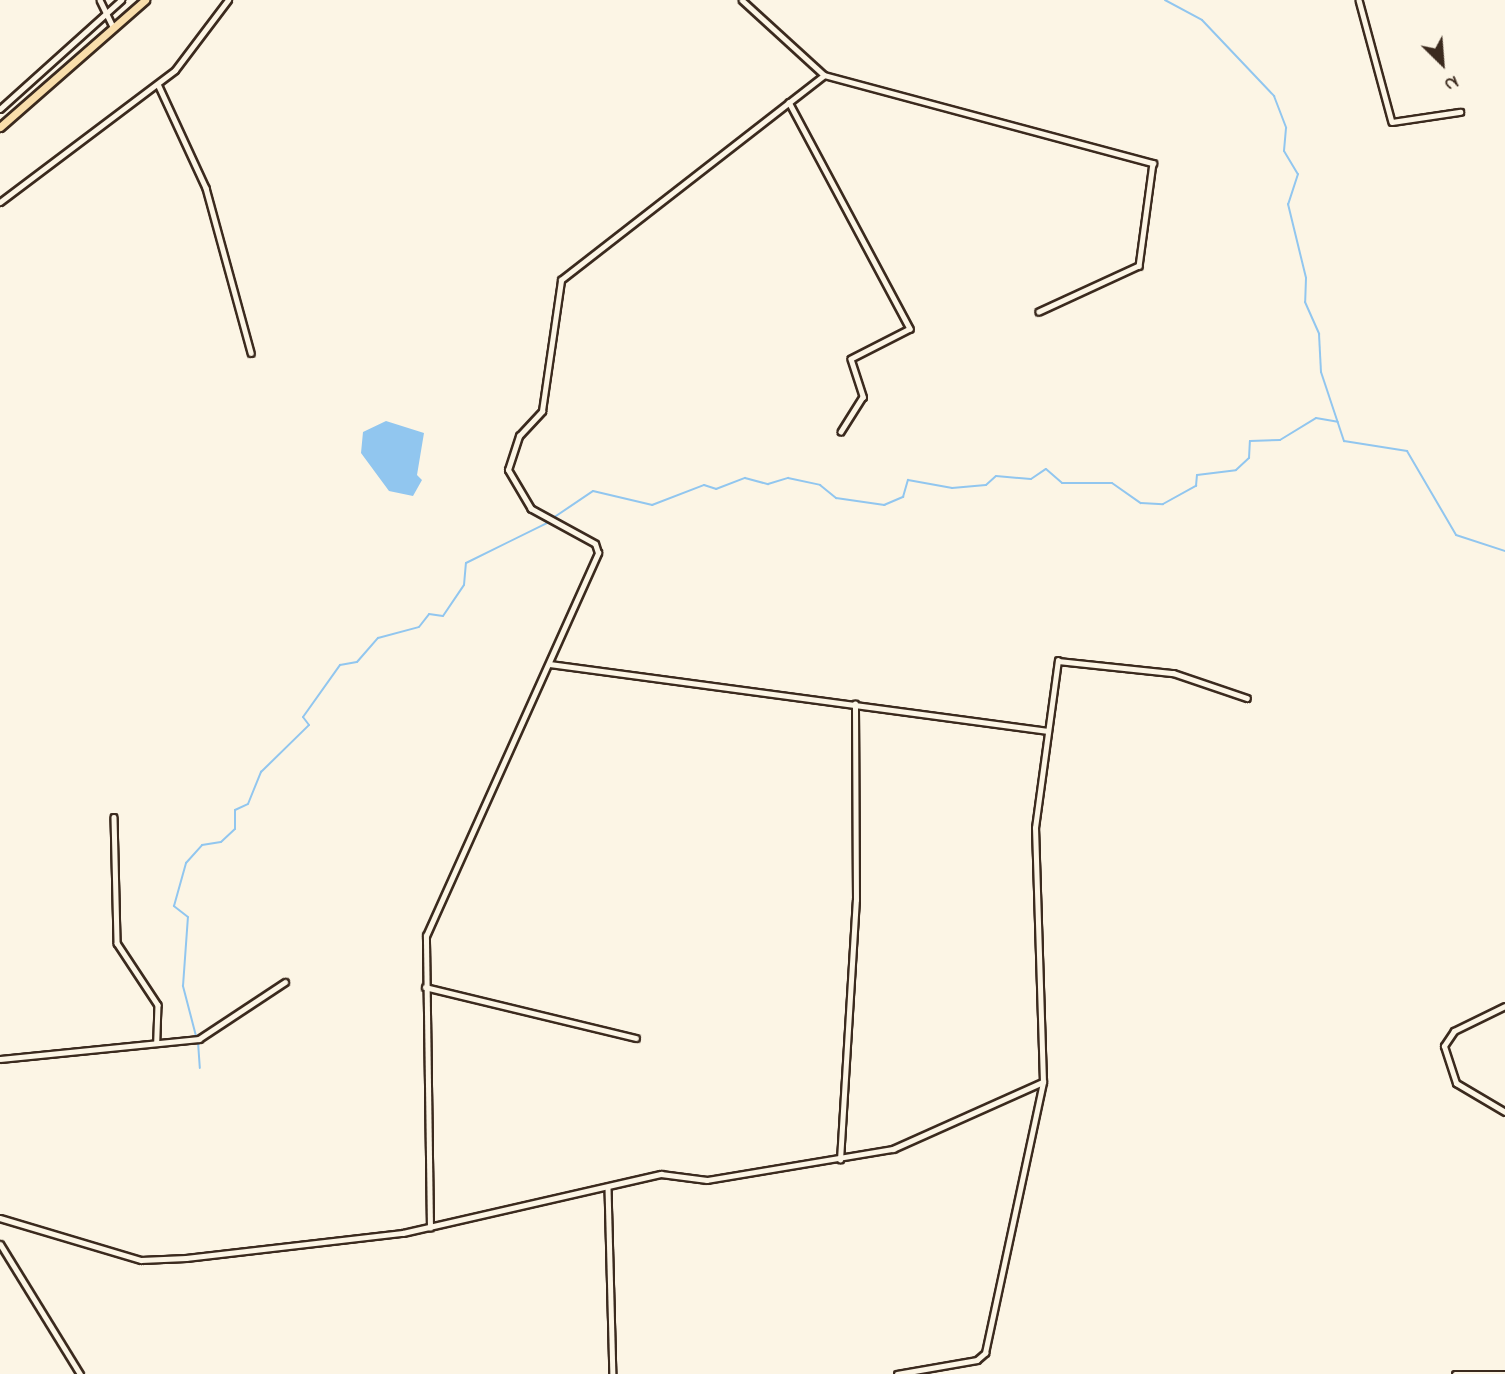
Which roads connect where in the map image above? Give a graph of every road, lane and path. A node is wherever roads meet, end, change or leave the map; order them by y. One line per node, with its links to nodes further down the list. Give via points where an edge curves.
1 (100, 0): 7 (street)
2 (121, 0): 7 (street)
3 (145, 0): 8 (highway)
4 (228, 0): 10 (street)
5 (742, 0): 9 (street)
6 (1359, 0): 13 (street, via 1392,122)
7 (105, 14): 8 (street); 12 (street)
8 (114, 28): 14 (highway)
9 (824, 75): 11 (street); 16 (street, via 1153,163 1139,266)
10 (158, 84): 15 (street); 17 (street, via 206,188)
11 (789, 102): 18 (street, via 910,327 850,359 863,397); 19 (street, via 561,280 542,411 508,461 512,484 531,509 597,547)
12 (0, 109)
13 (1460, 112)
14 (0, 127)
15 (0, 202)
16 (1039, 312)
17 (251, 353)
18 (841, 432)
19 (550, 664): 21 (street); 25 (street, via 428,929)
20 (1247, 698): 22 (street, via 1173,673 1065,658 1057,664)
21 (855, 704): 22 (street); 32 (street, via 856,900)
22 (1048, 731): 30 (street, via 1035,828)
23 (114, 817): 28 (street, via 117,943 158,1005)
24 (285, 982): 28 (street, via 199,1039)
25 (425, 987): 27 (street); 35 (street)
26 (1505, 1006): 31 (street, via 1454,1031 1444,1046 1455,1083)
27 (636, 1038)
28 (157, 1042): 29 (street)
29 (0, 1059)
30 (1044, 1082): 32 (street, via 884,1153); 39 (street, via 985,1353 977,1360)
31 (1505, 1112)
32 (840, 1160): 33 (street, via 707,1180 661,1174)
33 (608, 1188): 35 (street); 38 (street)
34 (0, 1218): 35 (street, via 154,1260)
35 (430, 1228)
36 (0, 1244): 37 (street)
37 (80, 1374)
38 (613, 1374)
39 (897, 1374)
40 (1455, 1374): 41 (street)
41 (1505, 1374)

